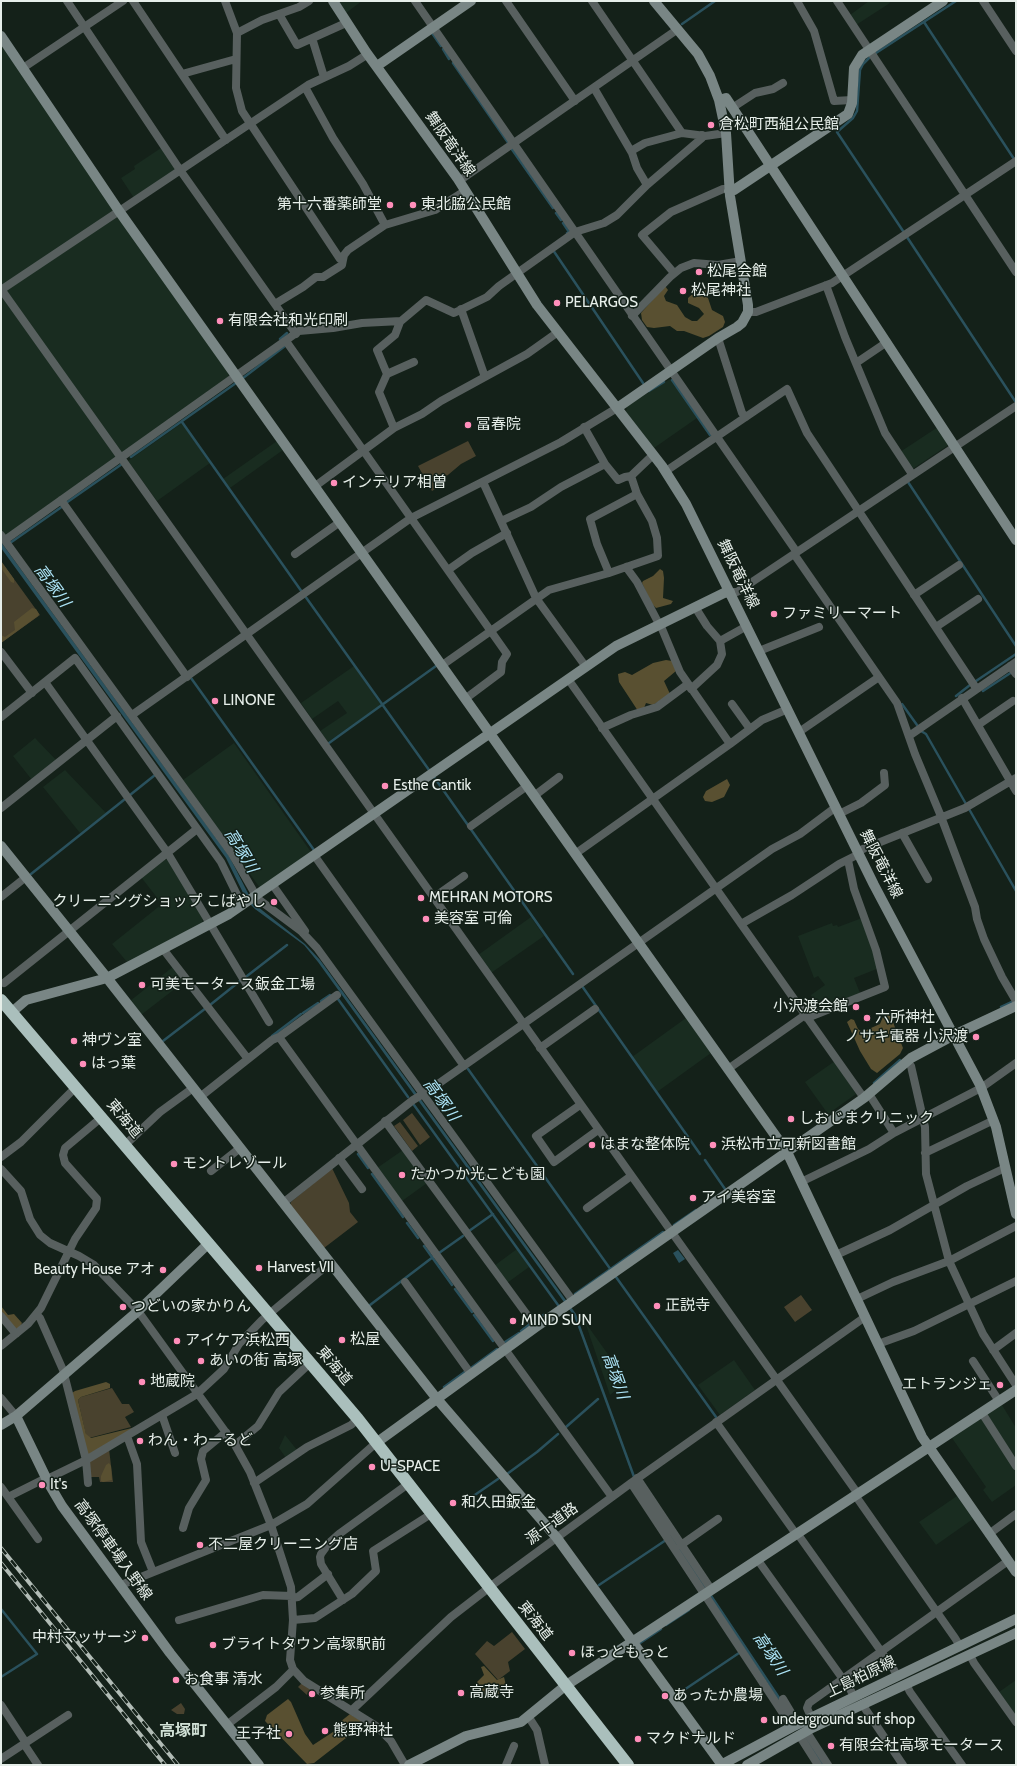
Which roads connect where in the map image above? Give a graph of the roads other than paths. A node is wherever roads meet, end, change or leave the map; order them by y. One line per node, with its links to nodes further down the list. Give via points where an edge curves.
1 (67, 1): 18 (street)
2 (123, 1): 18 (street)
3 (133, 1): 31 (street)
4 (225, 1): 21 (street)
5 (309, 1): 16 (street)
6 (333, 1): 17 (street, 舞阪竜洋線)
7 (416, 1): 19 (street)
8 (471, 1): 19 (street)
9 (506, 1): 38 (street)
10 (592, 1): 28 (street)
11 (654, 1): 20 (street)
12 (797, 1): 37 (street, via 814,31 834,101)
13 (837, 1): 24 (street)
14 (943, 1): 24 (street)
15 (983, 1): 25 (street)
16 (279, 14): 21 (street); 23 (street, via 297,45)
17 (346, 23): 23 (street); 26 (street, 舞阪竜洋線)
18 (84, 27): 30 (street); 49 (street)
19 (433, 27): 29 (street); 45 (street)
20 (678, 29): 28 (street); 36 (street, via 705,65)
21 (237, 33): 27 (street)
22 (1, 36): 30 (street)
23 (312, 38): 32 (street)
24 (869, 50): 37 (street, via 862,54 854,68); 54 (street)
25 (1016, 51)
26 (368, 54): 29 (street, 舞阪竜洋線); 32 (street)
27 (236, 59): 31 (street); 40 (street, via 237,95)
28 (634, 61): 35 (street); 41 (street)
29 (376, 66): 50 (street, 舞阪竜洋線)
30 (23, 68): 55 (street)
31 (182, 74): 44 (street)
32 (324, 77): 34 (street)
33 (783, 83): 39 (street, via 773,89 755,93)
34 (305, 87): 40 (street); 56 (street)
35 (594, 88): 38 (street); 46 (street)
36 (720, 100): 39 (street, via 726,98); 42 (street)
37 (852, 100): 48 (street, via 851,109 843,118)
38 (575, 101): 45 (street)
39 (732, 108): 48 (street)
40 (250, 124): 44 (street); 58 (street)
41 (682, 133): 43 (street); 46 (street, via 645,143)
42 (726, 133): 43 (street); 52 (street)
43 (702, 135): 51 (street, via 702,138)
44 (226, 140): 49 (street)
45 (514, 144): 50 (street); 57 (street)
46 (631, 151): 51 (street, via 637,168)
47 (1016, 161): 54 (street)
48 (771, 166): 52 (street, via 734,190); 63 (street)
49 (180, 170): 55 (street); 66 (street)
50 (459, 181): 53 (street, 舞阪竜洋線)
51 (648, 185): 57 (street, via 611,220)
52 (729, 190): 59 (street); 62 (street, via 723,189 671,212 642,235)
53 (465, 191): 56 (street, via 435,210); 61 (street, 舞阪竜洋線)
54 (965, 195): 60 (street); 63 (street)
55 (119, 211): 65 (street); 80 (street)
56 (385, 225): 58 (street, via 348,250)
57 (575, 232): 61 (street); 69 (street)
58 (343, 260): 66 (street, via 342,265 323,277 316,277)
59 (741, 261): 62 (street, via 718,265 691,264); 68 (street)
60 (1016, 272)
61 (516, 274): 67 (street, via 487,297); 71 (street, 舞阪竜洋線)
62 (674, 274): 69 (street)
63 (843, 275): 64 (street); 75 (street)
64 (826, 285): 68 (street, via 756,312); 77 (street)
65 (1, 289): 91 (street)
66 (275, 304): 72 (street)
67 (461, 310): 70 (street, via 454,313 426,300); 81 (street)
68 (748, 312): 73 (street, via 742,323)
69 (632, 316): 78 (street)
70 (400, 322): 72 (street, via 362,323); 79 (street, via 395,335 377,350)
71 (558, 332): 81 (street, via 527,354); 83 (street, 舞阪竜洋線)
72 (296, 334): 74 (street)
73 (718, 338): 78 (street); 84 (street, via 742,412)
74 (286, 341): 80 (street); 89 (street)
75 (887, 342): 77 (street); 88 (street)
76 (414, 362): 79 (street)
77 (856, 363): 94 (street, via 885,433)
78 (670, 371): 83 (street); 87 (street)
79 (387, 374): 85 (street, via 379,392)
80 (236, 376): 91 (street); 97 (street)
81 (485, 377): 85 (street)
82 (1016, 406): 88 (street)
83 (617, 408): 86 (street); 90 (street, 舞阪竜洋線)
84 (746, 417): 87 (street); 100 (street, via 787,389 807,433)
85 (394, 428): 89 (street)
86 (584, 428): 92 (street); 96 (street)
87 (716, 437): 93 (street); 108 (street)
88 (955, 446): 94 (street); 106 (street)
89 (363, 451): 97 (street); 101 (street)
90 (653, 455): 93 (street, 舞阪竜洋線); 95 (street)
91 (121, 458): 99 (street); 124 (street)
92 (605, 464): 95 (street, via 618,480); 102 (street, via 561,487 532,507)
93 (666, 472): 114 (street, 舞阪竜洋線, via 692,514)
94 (912, 474): 100 (street)
95 (631, 476): 98 (street)
96 (483, 482): 101 (street); 102 (street)
97 (314, 487): 103 (street)
98 (637, 494): 111 (street, via 652,521 657,538 658,556); 113 (street, via 590,520)
99 (61, 500): 105 (street); 132 (street)
100 (858, 510): 108 (street); 115 (street)
101 (411, 518): 107 (street); 112 (street)
102 (501, 521): 104 (street)
103 (340, 522): 107 (street); 109 (street)
104 (507, 533): 112 (street); 116 (street)
105 (3, 537): 144 (street)
106 (1016, 540)
107 (361, 553): 124 (street); 129 (street)
108 (795, 553): 114 (street, via 737,592); 133 (street)
109 (295, 554)
110 (959, 565): 115 (street)
111 (626, 567): 113 (street); 119 (street, via 637,582)
112 (448, 570): 123 (street)
113 (609, 573): 116 (street, via 556,587)
114 (730, 592): 118 (street); 120 (street, 舞阪竜洋線)
115 (914, 595): 122 (street)
116 (536, 598): 123 (street); 130 (street)
117 (978, 599): 122 (street)
118 (695, 607): 119 (street); 125 (street)
119 (659, 624): 130 (street, via 616,646); 136 (street, via 680,672)
120 (747, 626): 125 (street); 126 (street, 舞阪竜洋線)
121 (819, 627): 126 (street)
122 (936, 627): 137 (street)
123 (490, 630): 129 (street); 140 (street, via 507,654 502,662 501,672)
124 (247, 634): 132 (street); 164 (street)
125 (720, 641): 136 (street, via 722,654 717,665)
126 (759, 651): 143 (street, 舞阪竜洋線)
127 (1, 652): 138 (street)
128 (1013, 664): 131 (street); 137 (street)
129 (441, 666): 140 (street)
130 (586, 667): 134 (street)
131 (1016, 674)
132 (187, 677): 144 (street)
133 (879, 678): 150 (street); 152 (street, via 897,703)
134 (568, 680): 148 (street); 151 (street)
135 (45, 682): 138 (street); 145 (street, via 75,658); 153 (street)
136 (690, 686): 148 (street, via 657,707); 154 (street)
137 (976, 688): 139 (street)
138 (32, 693): 146 (street)
139 (962, 698): 147 (street); 152 (street)
140 (465, 699): 151 (street)
141 (1014, 701): 147 (street)
142 (732, 704): 149 (street)
143 (788, 709): 149 (street, via 762,720); 150 (street, 舞阪竜洋線)
144 (132, 715): 180 (street, via 232,854)
145 (118, 716): 153 (street); 167 (street)
146 (1, 717)
147 (978, 725): 157 (street)
148 (602, 728): 161 (street)
149 (750, 729): 154 (street)
150 (799, 732): 163 (street, 舞阪竜洋線)
151 (490, 734): 158 (street); 164 (street)
152 (909, 736): 165 (street)
153 (87, 740): 162 (street); 170 (street)
154 (730, 744): 161 (street)
155 (884, 772): 163 (street, via 885,785 861,803)
156 (560, 777): 160 (street)
157 (1013, 780): 159 (street); 165 (street, via 965,808)
158 (527, 786): 160 (street); 166 (street)
159 (1016, 791)
160 (534, 796): 172 (street)
161 (652, 799): 172 (street); 179 (street)
162 (1, 808)
163 (838, 810): 171 (street, 舞阪竜洋線); 179 (street, via 772,848)
164 (374, 814): 173 (street); 182 (street)
165 (941, 817): 168 (street); 194 (street, via 984,939)
166 (471, 826)
167 (197, 829): 170 (street); 183 (street, via 226,870)
168 (902, 833): 171 (street); 177 (street)
169 (1, 846): 176 (street)
170 (167, 852): 184 (street); 186 (street)
171 (859, 852): 174 (street); 201 (street, 舞阪竜洋線)
172 (575, 854): 188 (street)
173 (314, 855): 178 (street); 207 (street)
174 (848, 860): 185 (street); 198 (street, via 854,889 876,950 885,986)
175 (464, 876): 182 (street)
176 (26, 877): 181 (street); 186 (street)
177 (928, 879)
178 (272, 884): 180 (street); 187 (street)
179 (716, 888): 185 (street); 188 (street)
180 (254, 896): 183 (street); 187 (street)
181 (1, 897)
182 (433, 898): 200 (street)
183 (243, 904): 184 (street)
184 (210, 924): 189 (street); 199 (street)
185 (741, 924): 198 (street)
186 (69, 931): 190 (street); 191 (street)
187 (309, 939): 212 (street)
188 (638, 943): 200 (street); 208 (street)
189 (163, 949): 190 (street); 204 (street)
190 (107, 978): 197 (street, via 26,1000); 210 (street)
191 (4, 984)
192 (337, 995): 202 (street)
193 (1, 1000): 197 (highway, 東海道)
194 (1016, 1001)
195 (1016, 1006): 201 (street)
196 (595, 1009): 203 (street)
197 (12, 1012): 209 (highway, 東海道)
198 (806, 1016): 208 (street); 213 (street)
199 (269, 1022)
200 (523, 1024): 203 (street); 207 (street)
201 (954, 1035): 205 (street); 211 (street, 舞阪竜洋線)
202 (279, 1037): 204 (street); 222 (street)
203 (540, 1048): 215 (street)
204 (248, 1059): 214 (street)
205 (907, 1061): 213 (street); 217 (street, via 911,1066)
206 (1016, 1063): 211 (street)
207 (464, 1066): 212 (street)
208 (728, 1069): 225 (street)
209 (76, 1087): 216 (highway, 東海道); 227 (street, via 21,1142)
210 (193, 1088): 214 (street); 223 (street, via 160,1112)
211 (982, 1088): 217 (street); 218 (street, 舞阪竜洋線)
212 (419, 1096): 219 (street); 249 (street)
213 (867, 1096): 221 (street); 225 (street)
214 (200, 1097): 224 (street)
215 (580, 1105): 220 (street); 220 (street, via 536,1136 554,1162)
216 (102, 1117): 223 (highway, 東海道); 242 (street, via 63,1152 66,1162 98,1202)
217 (923, 1119): 221 (street); 226 (street)
218 (994, 1120): 226 (street); 229 (street, 舞阪竜洋線)
219 (385, 1121): 222 (street); 256 (street)
220 (598, 1130): 232 (street)
221 (894, 1133): 233 (street, via 874,1146)
222 (356, 1144): 228 (street); 261 (street)
223 (125, 1145): 241 (highway, 東海道)
224 (240, 1148): 231 (street); 235 (street)
225 (787, 1152): 233 (street); 240 (street)
226 (925, 1153): 236 (street, via 926,1174)
227 (1, 1157)
228 (339, 1158): 234 (street); 235 (street)
229 (1005, 1168): 236 (street, via 967,1186); 238 (street, 舞阪竜洋線)
230 (1, 1169): 242 (street, via 21,1191 33,1225 40,1235 50,1243)
231 (211, 1171)
232 (631, 1176): 237 (street); 240 (street)
233 (801, 1182): 243 (street)
234 (362, 1189)
235 (283, 1203): 245 (street)
236 (934, 1206): 243 (street); 244 (street)
237 (587, 1208)
238 (1016, 1214)
239 (1016, 1226): 244 (street)
240 (672, 1233): 249 (street); 267 (street)
241 (209, 1243): 251 (street); 253 (highway, 東海道)
242 (69, 1251): 251 (street, via 101,1270); 252 (street)
243 (836, 1255): 248 (street)
244 (949, 1261): 248 (street); 250 (street)
245 (330, 1263): 253 (street); 272 (street)
246 (1016, 1280): 250 (street)
247 (405, 1282): 265 (street)
248 (856, 1299): 255 (street)
249 (569, 1304): 256 (street)
250 (968, 1305): 259 (street, via 907,1334); 262 (street)
251 (138, 1311): 266 (street); 270 (street)
252 (36, 1314): 258 (street); 266 (street)
253 (269, 1314): 264 (highway, 東海道); 270 (street, via 243,1340 224,1369)
254 (1, 1316): 258 (street)
255 (865, 1318): 259 (street); 267 (street, 源十道路)
256 (536, 1327): 261 (street)
257 (1016, 1333): 262 (street)
258 (16, 1334): 260 (street)
259 (878, 1344): 284 (street)
260 (1, 1346)
261 (504, 1350): 265 (street); 296 (street)
262 (993, 1350): 268 (street)
263 (973, 1360): 273 (street)
264 (310, 1363): 277 (highway, 東海道); 283 (street, via 279,1392 258,1426)
265 (472, 1374): 272 (street)
266 (64, 1375): 276 (street); 286 (street)
267 (776, 1379): 278 (street, 源十道路); 294 (street)
268 (1016, 1385)
269 (1016, 1390): 273 (street)
270 (197, 1394): 275 (street); 280 (street)
271 (1, 1398): 276 (street)
272 (437, 1399): 282 (street); 304 (street)
273 (999, 1401): 274 (street)
274 (982, 1412): 284 (street); 287 (street)
275 (162, 1415): 281 (street); 285 (street)
276 (16, 1416): 279 (street); 288 (street, 高塚停車場入野線)
277 (358, 1419): 282 (highway, 東海道); 291 (street, via 307,1447)
278 (716, 1422): 289 (street, 源十道路); 302 (street)
279 (1, 1425)
280 (226, 1432): 283 (street); 301 (street, via 203,1451 201,1459 206,1480 189,1508)
281 (127, 1436): 286 (street); 309 (street, via 137,1464 141,1542)
282 (376, 1443): 292 (highway, 東海道); 300 (street, via 307,1504)
283 (235, 1445): 291 (street)
284 (928, 1448): 294 (street); 303 (street)
285 (175, 1454)
286 (86, 1460): 288 (street); 290 (street)
287 (1016, 1466)
288 (46, 1478): 295 (street); 312 (street, 高塚停車場入野線, via 66,1511)
289 (634, 1481): 296 (street, 源十道路); 306 (street); 314 (street)
290 (88, 1483)
291 (254, 1483): 300 (street)
292 (408, 1484): 297 (highway, 東海道); 311 (street, via 329,1543 320,1557 321,1564)
293 (1, 1487): 295 (street)
294 (856, 1494): 302 (street); 317 (street)
295 (5, 1497): 305 (street)
296 (612, 1497): 304 (street, 源十道路)
297 (431, 1514): 313 (highway, 東海道); 316 (street, via 373,1551 376,1571)
298 (1016, 1514): 303 (street)
299 (718, 1519): 306 (street)
300 (271, 1525): 309 (street); 315 (street)
301 (183, 1528)
302 (796, 1533): 307 (street); 324 (street)
303 (989, 1534): 308 (street)
304 (557, 1538): 313 (street, 源十道路); 322 (street)
305 (38, 1539)
306 (681, 1545): 314 (street)
307 (758, 1559): 314 (street); 328 (street)
308 (1008, 1561): 310 (street); 317 (street)
309 (153, 1572): 312 (street)
310 (1016, 1572)
311 (328, 1574): 315 (street, via 298,1597); 316 (street)
312 (121, 1585): 340 (street, 高塚停車場入野線, via 174,1658)
313 (489, 1588): 330 (highway, 東海道); 335 (street, 源十道路, via 451,1617)
314 (708, 1591): 322 (street); 341 (street)
315 (292, 1597): 319 (street, via 264,1595); 320 (street)
316 (343, 1600): 320 (street, via 315,1618)
317 (937, 1612): 323 (street); 324 (street)
318 (1016, 1619): 323 (street, 上島柏原線)
319 (179, 1620)
320 (293, 1620): 326 (street, via 290,1660)
321 (1016, 1633): 325 (street, 上島柏原線)
322 (633, 1641): 330 (street); 353 (street)
323 (960, 1646): 327 (street, 上島柏原線)
324 (881, 1652): 327 (street); 328 (street)
325 (970, 1655): 329 (street, 上島柏原線); 339 (street)
326 (293, 1670): 335 (street, via 304,1681); 340 (street, via 276,1687)
327 (897, 1676): 331 (street, 上島柏原線)
328 (843, 1679): 331 (street); 337 (street, via 809,1703 807,1708)
329 (906, 1684): 334 (street, 上島柏原線); 358 (street)
330 (565, 1686): 336 (street); 352 (highway, 東海道)
331 (854, 1697): 337 (street, 上島柏原線)
332 (783, 1698): 341 (street)
333 (1, 1704): 343 (street)
334 (862, 1704): 342 (street, 上島柏原線); 357 (street)
335 (352, 1710): 348 (street, via 388,1737)
336 (528, 1716): 349 (street, via 517,1724 466,1736); 351 (street, via 538,1730)
337 (811, 1717): 341 (street, 上島柏原線)
338 (65, 1720): 343 (street)
339 (1016, 1722)
340 (228, 1724): 347 (street, 高塚停車場入野線)
341 (795, 1725): 353 (street, 上島柏原線)
342 (803, 1733): 354 (street, 上島柏原線); 355 (street); 356 (street)
343 (25, 1743): 345 (street); 346 (street)
344 (514, 1746): 350 (street)
345 (1, 1758)
346 (38, 1765)
347 (259, 1765)
348 (405, 1765)
349 (409, 1765)
350 (506, 1765)
351 (545, 1765)
352 (627, 1765)
353 (721, 1765)
354 (747, 1765)
355 (818, 1765)
356 (828, 1765)
357 (903, 1765)
358 (962, 1765)

